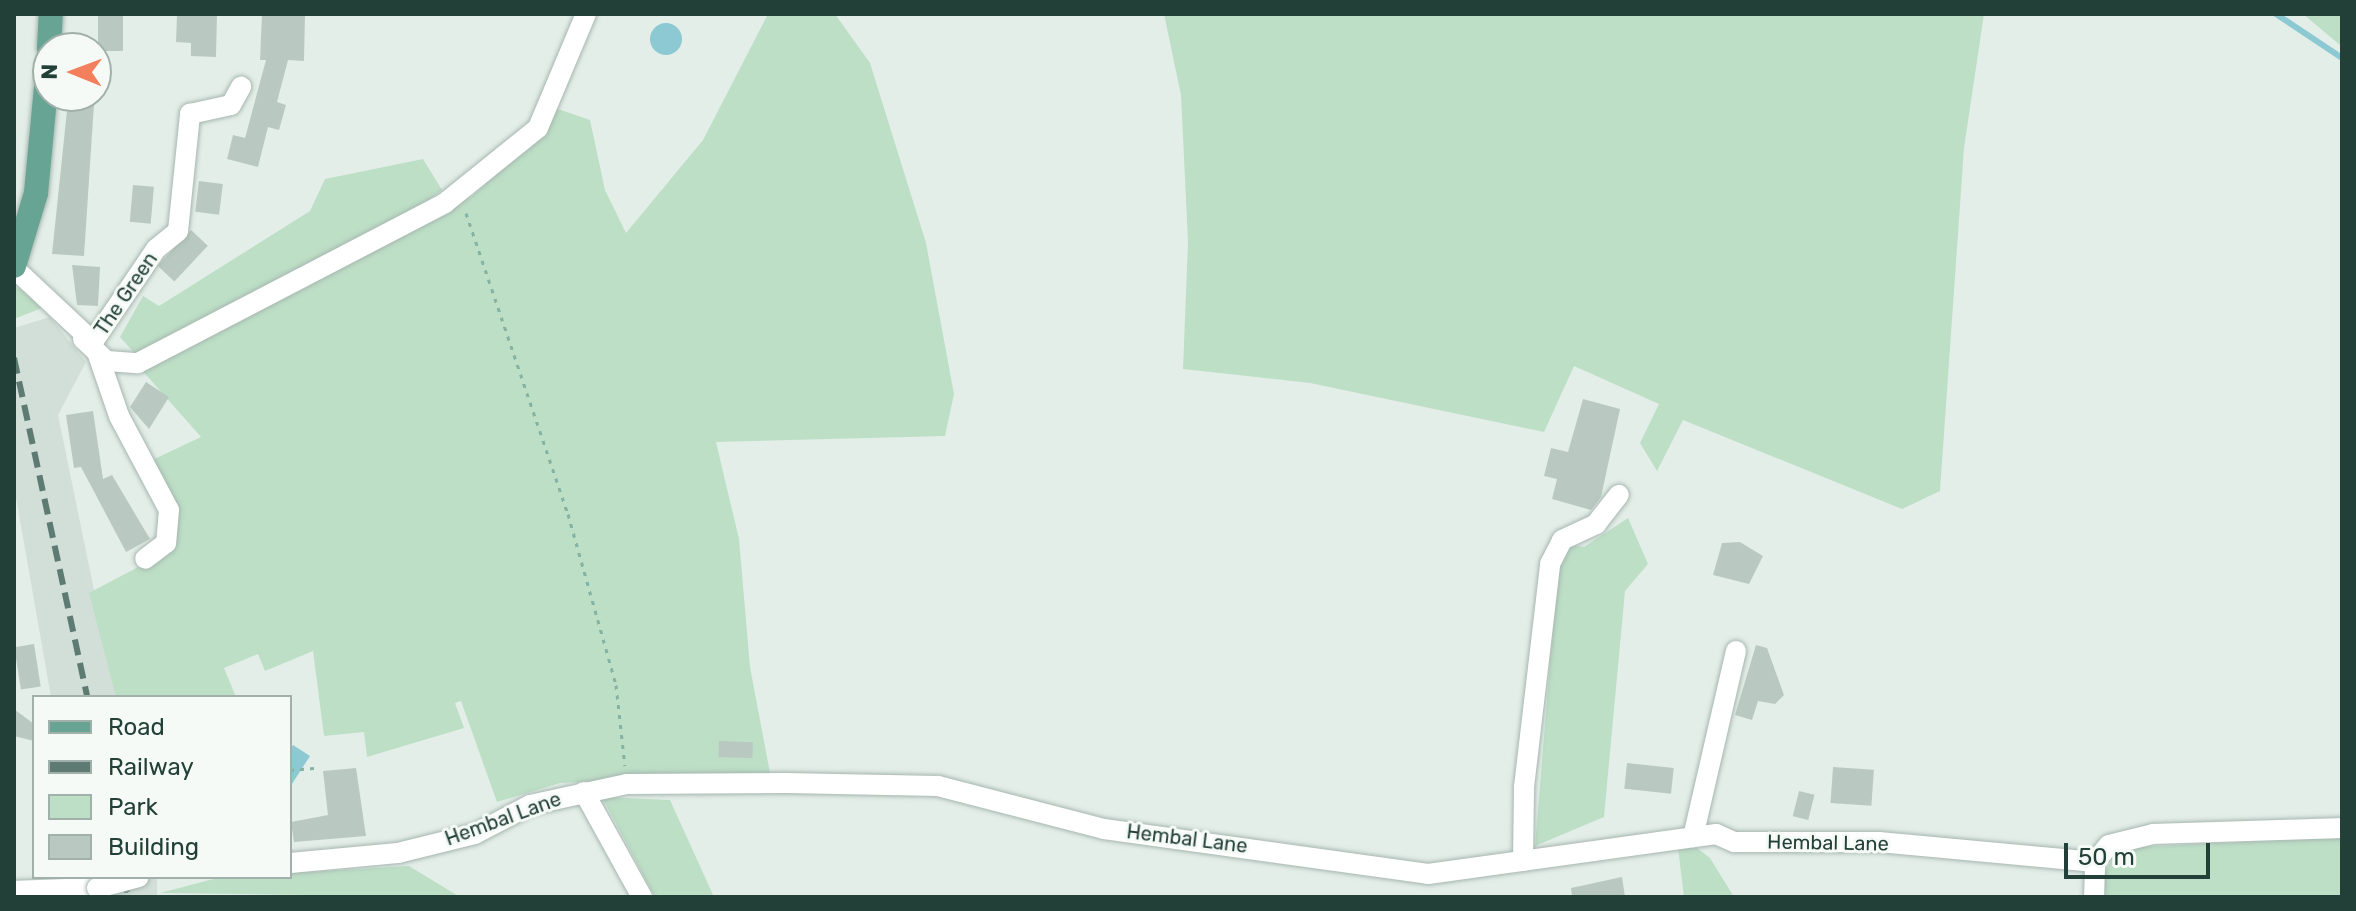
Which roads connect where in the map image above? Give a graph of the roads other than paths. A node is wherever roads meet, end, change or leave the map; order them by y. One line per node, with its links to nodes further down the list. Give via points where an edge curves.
1 (586, 14): 5 (street, via 538,128 459,193 138,363 107,361)
2 (241, 87): 5 (street, The Green, via 231,105 190,114 178,231 156,249)
3 (44, 112): 4 (main road, via 36,193)
4 (14, 267): 5 (street, The Green)
5 (90, 345): 7 (street, via 169,510 166,543)
6 (1619, 495): 12 (street, via 1596,524 1562,540 1550,564 1524,787)
7 (145, 559)
8 (1736, 651): 11 (street)
9 (584, 792): 12 (street, Hembal Lane, via 627,784 938,786 1104,829 1428,874); 14 (street, Hembal Lane, via 530,805 475,834 398,853); 17 (street)
10 (2342, 828): 13 (street, via 2153,834 2109,845)
11 (1693, 837): 12 (street, Hembal Lane); 13 (street, Hembal Lane, via 1879,842)
12 (1523, 861)
13 (2095, 862): 18 (street)
14 (292, 863)
15 (131, 879): 16 (street, bridge, via 97,888)
16 (14, 891)
17 (642, 897)
18 (2094, 897)

